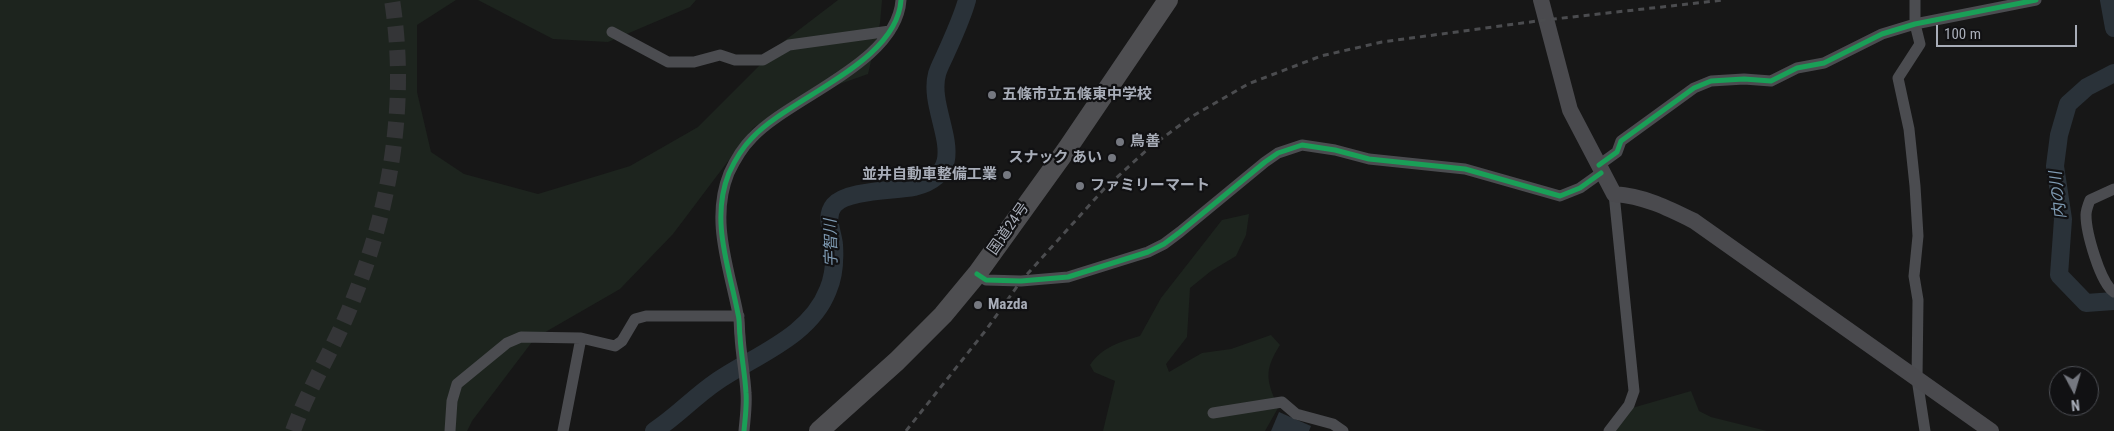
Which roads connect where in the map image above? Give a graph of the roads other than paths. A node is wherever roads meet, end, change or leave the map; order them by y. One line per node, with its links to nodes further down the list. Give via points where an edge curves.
1 (901, 0): 8 (street, via 901,8)
2 (1168, 0): 13 (highway, 国道24号)
3 (1541, 0): 10 (street, via 1570,110)
4 (1915, 0): 7 (street)
5 (2036, 0): 6 (street)
6 (2020, 1): 7 (street)
7 (1915, 24): 10 (street, via 1882,34 1824,63 1797,68 1771,81 1712,81 1694,88 1621,141 1617,152); 17 (street, via 1920,44 1898,78 1909,129 1915,186)
8 (890, 31): 9 (street, via 789,45 763,60 735,60 720,55 694,62 668,62); 15 (street, via 878,46 843,75 793,105 752,137 738,154 729,174 719,217)
9 (612, 32)
10 (1600, 169): 12 (street); 13 (street, via 1580,188 1560,196 1464,169 1369,159 1302,145 1272,157 1180,232 1148,252 1068,277 986,280)
11 (2114, 189): 14 (street, via 2090,200 2086,214 2104,280)
12 (1614, 194): 17 (street, via 1632,195 1665,206 1694,221); 24 (street, via 1634,391 1629,405)
13 (977, 274): 22 (highway, 国道24号, via 943,315 897,361)
14 (2114, 292)
15 (739, 316): 16 (street, via 646,316 635,319 616,346); 21 (street, via 746,394)
16 (581, 338): 19 (street, via 521,337 507,343 458,384 452,401); 20 (street)
17 (1917, 379): 25 (street); 26 (street)
18 (1213, 414): 23 (street, via 1282,402 1296,414 1333,424)
19 (450, 431)
20 (563, 431)
21 (744, 431)
22 (818, 431)
23 (1343, 431)
24 (1608, 431)
25 (1925, 431)
26 (1991, 431)

